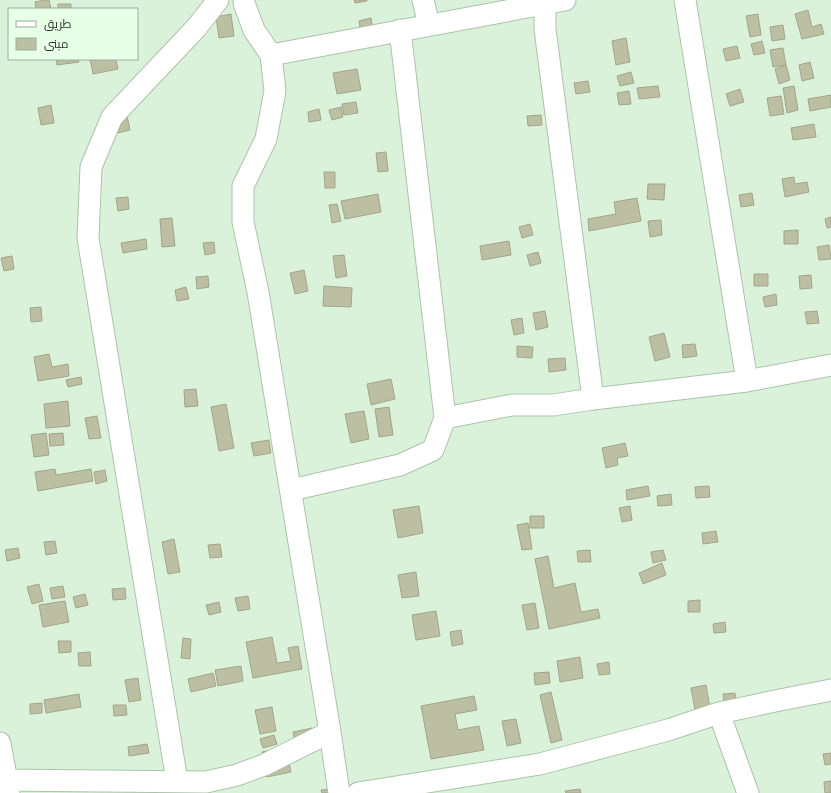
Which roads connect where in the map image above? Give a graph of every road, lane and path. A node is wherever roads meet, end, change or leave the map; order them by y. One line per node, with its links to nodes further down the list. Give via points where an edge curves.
1 (218, 0): 18 (street, via 197,27 112,117 90,167 88,238)
2 (244, 0): 8 (street, via 254,30)
3 (423, 0): 6 (street)
4 (685, 0): 10 (street)
5 (551, 1): 6 (street); 11 (street, via 545,28)
6 (429, 25): 7 (street)
7 (400, 30): 8 (street); 12 (street)
8 (271, 55): 13 (street, via 275,91 266,139 243,186 243,222 258,292)
9 (831, 365): 10 (street)
10 (747, 381): 11 (street)
11 (593, 399): 12 (street, via 553,405 512,405)
12 (445, 418): 13 (street, via 433,450 400,465)
13 (291, 490): 16 (street)
14 (831, 690): 15 (street)
15 (718, 713): 21 (street, via 668,730 540,764); 22 (street)
16 (330, 732): 18 (street, via 264,765 237,775 206,782); 20 (street)
17 (0, 743): 19 (street)
18 (177, 782): 19 (street)
19 (5, 784)
20 (339, 793)
21 (358, 793)
22 (748, 793)

